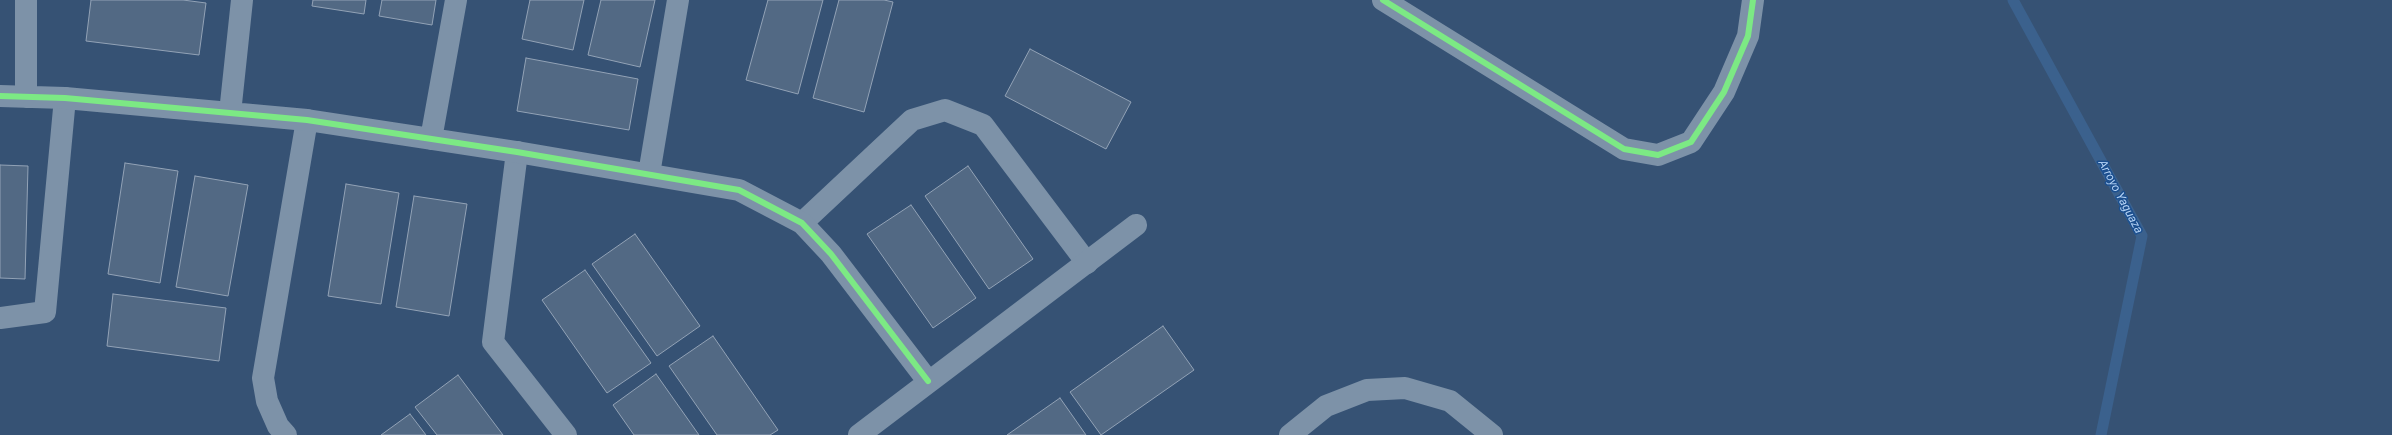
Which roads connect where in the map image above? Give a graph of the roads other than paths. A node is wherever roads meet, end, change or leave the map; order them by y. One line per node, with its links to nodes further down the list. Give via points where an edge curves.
1 (26, 0): 8 (street)
2 (242, 0): 10 (street)
3 (456, 0): 12 (street)
4 (678, 0): 14 (street)
5 (1383, 0): 6 (street, via 1624,149 1658,155 1691,142 1724,92 1748,36)
6 (1753, 0)
7 (0, 96): 8 (street)
8 (26, 97): 9 (street)
9 (65, 98): 10 (street); 18 (street, via 45,312)
10 (230, 113): 11 (street)
11 (307, 120): 12 (street); 20 (street, via 263,378 267,401 278,426)
12 (431, 139): 13 (street)
13 (517, 152): 14 (street); 21 (street, via 493,342)
14 (649, 174): 15 (street, via 739,190)
15 (802, 223): 17 (street, via 912,120 945,110 983,125); 19 (street, via 831,254)
16 (1136, 225): 17 (street)
17 (1087, 264): 19 (street)
18 (0, 318)
19 (928, 381): 22 (street)
20 (286, 435)
21 (566, 435)
22 (859, 435)
23 (1290, 435): 24 (street, via 1326,406 1367,390 1405,388 1450,401)
24 (1492, 435)

